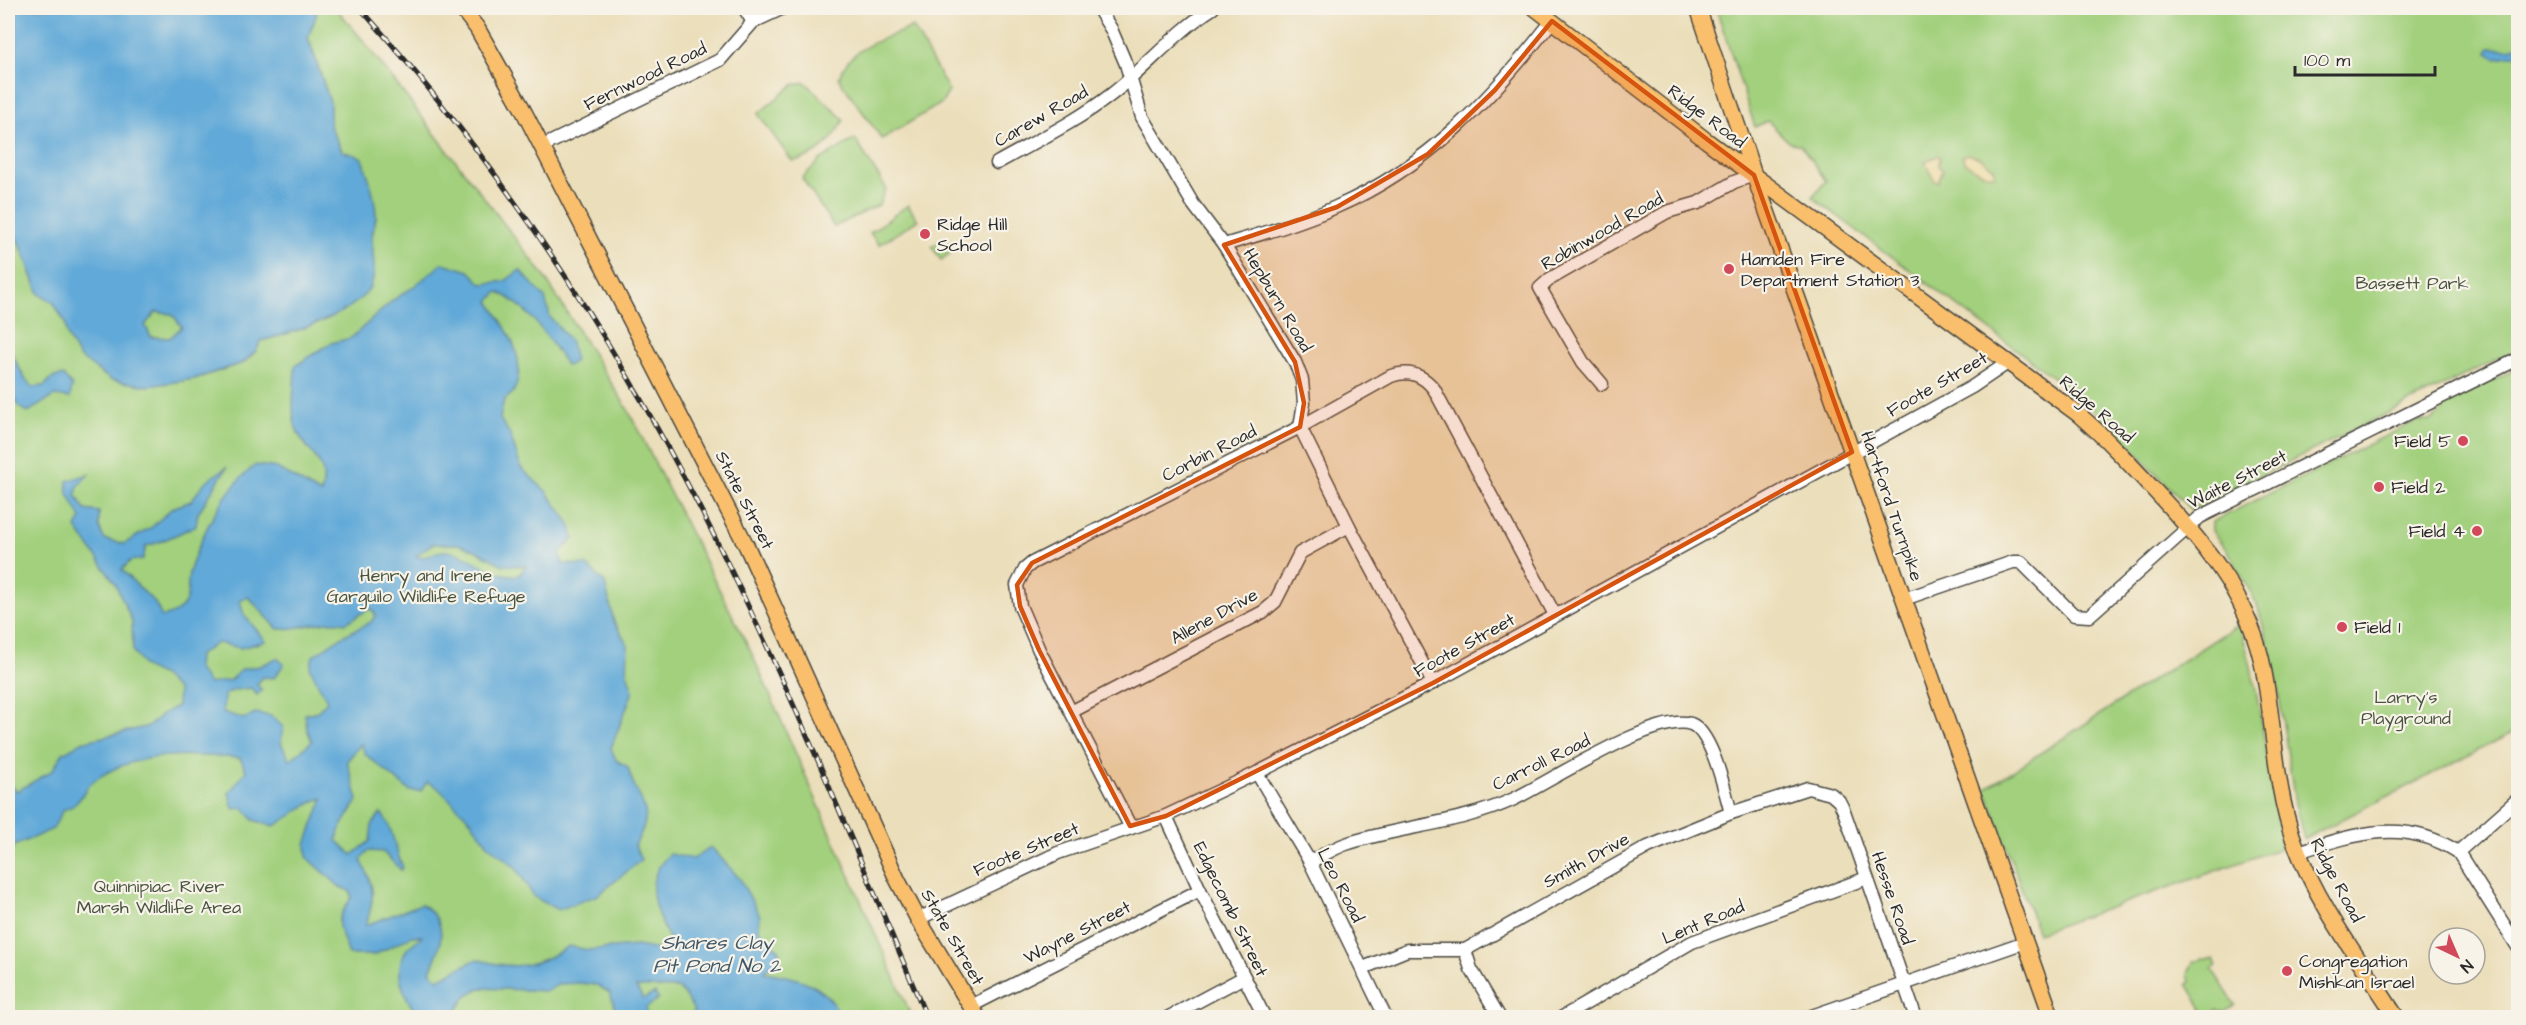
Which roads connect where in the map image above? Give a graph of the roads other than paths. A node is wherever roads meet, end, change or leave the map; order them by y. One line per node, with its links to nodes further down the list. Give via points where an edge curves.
1 (460, 8): 11 (main road, State Street, via 498,64)
2 (744, 8): 9 (street)
3 (783, 8): 9 (street, Fernwood Road)
4 (1098, 8): 10 (street, Hepburn Road)
5 (1213, 8): 10 (street, Carew Road)
6 (1535, 8): 8 (main road, Ridge Road)
7 (1698, 8): 13 (main road, Hartford Turnpike)
8 (1551, 21): 13 (main road, Ridge Road); 14 (street, via 1473,114 1413,164 1337,207)
9 (753, 22): 11 (street, Fernwood Road, via 720,60)
10 (1131, 77): 12 (street, Carew Road, via 1081,117); 14 (street, Hepburn Road, via 1142,117 1192,204)
11 (543, 146): 37 (main road, State Street, via 756,565)
12 (997, 163)
13 (1754, 175): 16 (main road, Ridge Road); 17 (street, Robinwood Road, via 1698,203 1667,212 1540,288 1583,362); 19 (main road, Hartford Turnpike)
14 (1224, 245): 18 (street, Hepburn Road, via 1295,362 1304,402)
15 (2518, 359): 21 (street, Waite Street)
16 (2009, 362): 19 (street, Foote Street, via 1972,387); 21 (main road, Ridge Road, via 2090,424)
17 (1602, 384)
18 (1300, 427): 20 (street); 23 (street, Corbin Road, via 1391,376 1407,372 1422,377 1434,389); 25 (street, Corbin Road, via 1025,569 1017,585 1020,606)
19 (1852, 452): 22 (main road, Hartford Turnpike); 23 (street, Foote Street)
20 (1349, 526): 24 (street); 25 (street, Allene Drive, via 1300,553 1275,602 1263,612)
21 (2188, 526): 22 (street, Waite Street, via 2089,616 2074,615 2021,562); 32 (main road, Ridge Road, via 2227,577 2253,632 2266,680 2286,813)
22 (1904, 599): 38 (main road, Hartford Turnpike)
23 (1555, 615): 24 (street, Foote Street)
24 (1433, 683): 26 (street, Foote Street)
25 (1071, 712): 31 (street, Corbin Road)
26 (1257, 773): 30 (street, Foote Street); 34 (street, Leo Road)
27 (1831, 794): 29 (street, Smith Drive, via 1808,788); 35 (street, Hesse Road, via 1844,811)
28 (2518, 799): 33 (street)
29 (1731, 813): 34 (street, Carroll Road, via 1707,739 1695,726 1676,722 1629,739 1512,800 1455,819 1345,844); 40 (street, Smith Drive, via 1648,847)
30 (1166, 816): 31 (street, Foote Street); 36 (street, Edgecomb Street)
31 (1130, 826): 37 (street, Foote Street, via 1058,852)
32 (2298, 852): 33 (street, via 2382,830 2441,841); 53 (main road, Ridge Road)
33 (2458, 852): 39 (street)
34 (1310, 862): 41 (street, Leo Road)
35 (1867, 878): 43 (street, Hesse Road); 49 (street, Lent Road, via 1692,942)
36 (1200, 890): 42 (street, Edgecomb Street); 44 (street, Wayne Street)
37 (918, 919): 44 (main road, State Street)
38 (2025, 942): 43 (street); 52 (main road, Hartford Turnpike)
39 (2518, 947)
40 (1465, 950): 41 (street, Smith Drive, via 1407,950); 48 (street)
41 (1363, 968): 47 (street, Leo Road)
42 (1244, 976): 45 (street); 46 (street, Edgecomb Street)
43 (1904, 984): 50 (street); 51 (street, Hesse Road)
44 (974, 1012)
45 (1167, 1017)
46 (1265, 1017)
47 (1386, 1017)
48 (1500, 1017)
49 (1561, 1017)
50 (1806, 1017)
51 (1916, 1017)
52 (2052, 1017)
53 (2397, 1017)

